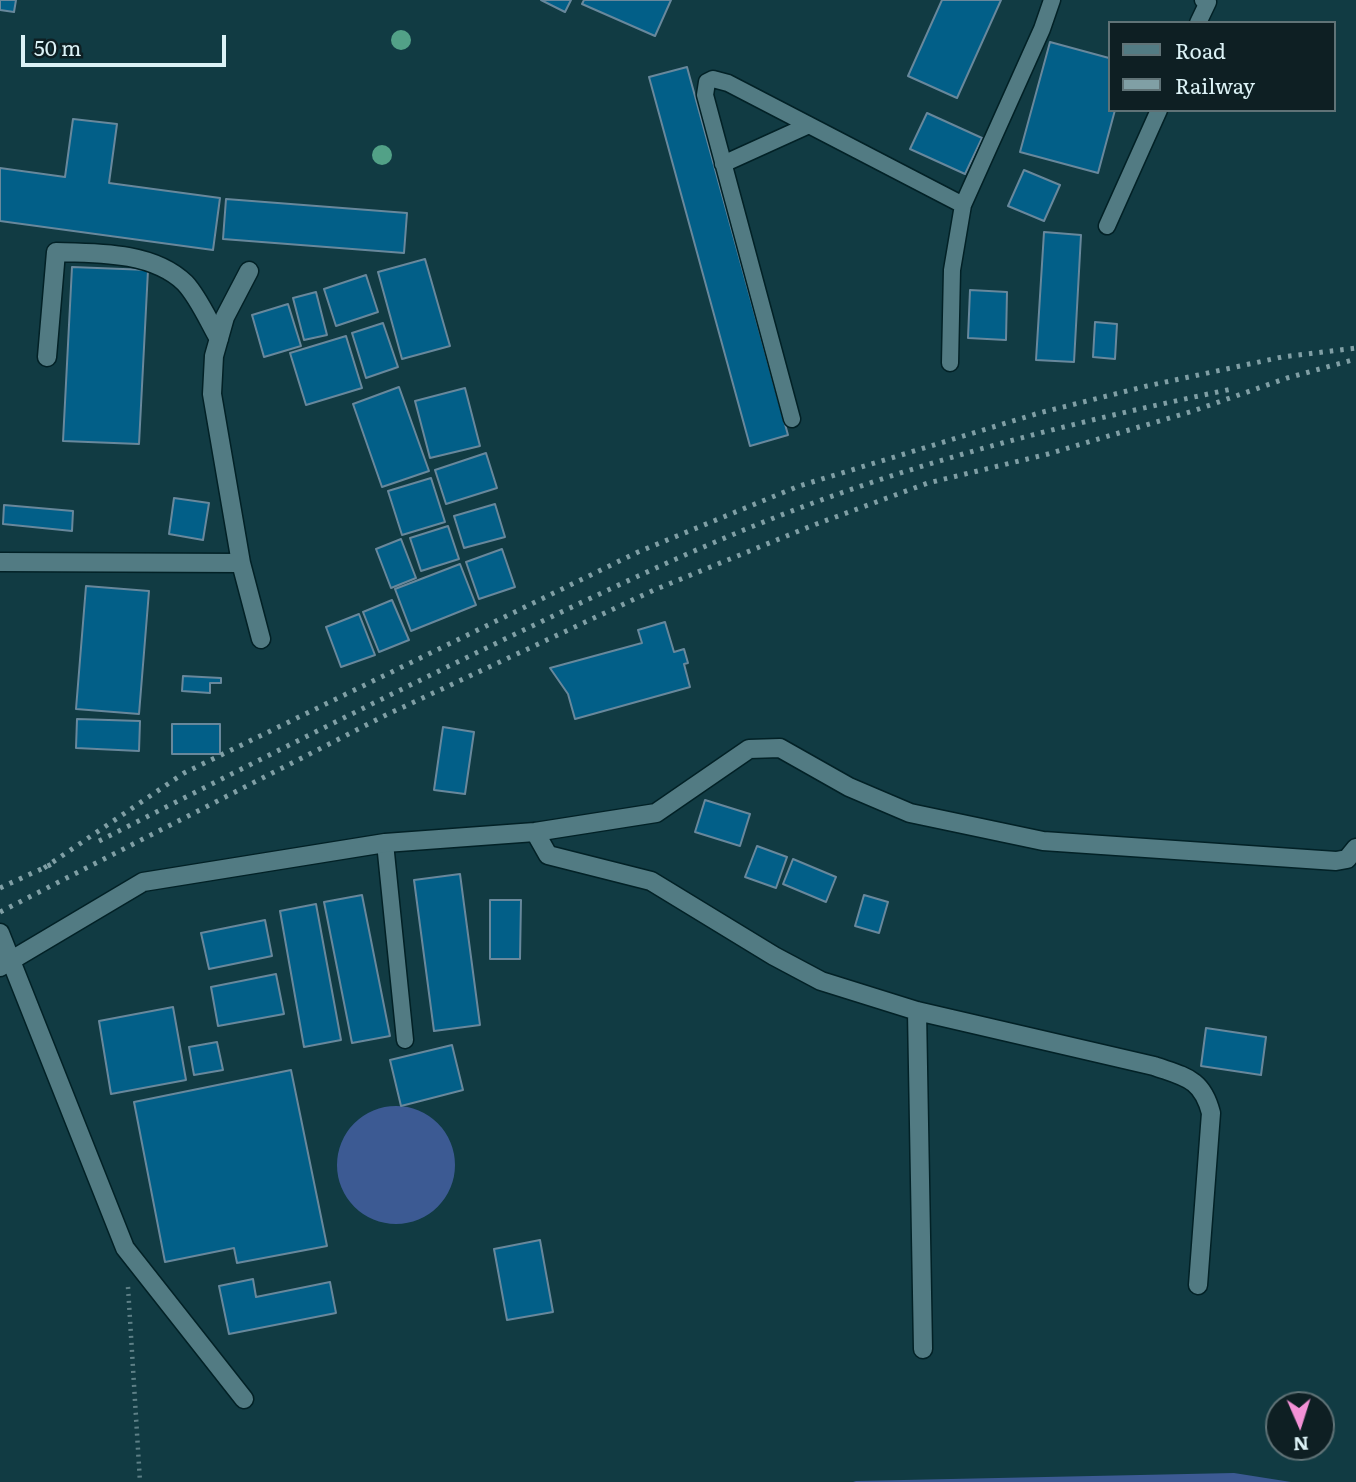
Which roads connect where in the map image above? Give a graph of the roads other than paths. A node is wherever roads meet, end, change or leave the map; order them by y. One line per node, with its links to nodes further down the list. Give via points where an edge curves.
1 (1052, 0): 7 (lane)
2 (1203, 0): 3 (lane, via 1208,2)
3 (1200, 21)
4 (1158, 112): 8 (lane)
5 (809, 125): 6 (lane); 6 (lane, via 713,79 707,82 705,95); 7 (lane)
6 (723, 164): 13 (lane)
7 (963, 205): 12 (lane, via 952,270)
8 (1107, 226)
9 (249, 271): 10 (street)
10 (219, 339): 11 (street, via 187,285 161,264 97,253 56,252); 15 (street, via 212,394)
11 (47, 358)
12 (950, 363)
13 (792, 419)
14 (0, 562): 15 (street)
15 (241, 563): 16 (street)
16 (261, 639)
17 (534, 832): 18 (street); 19 (street, via 656,813 749,749 764,746 780,748 849,787 910,813 1043,841 1336,861 1347,859); 22 (street, via 548,855 651,881 821,981)
18 (385, 843): 21 (street, via 143,882); 23 (lane)
19 (1356, 848)
20 (0, 933): 21 (street)
21 (6, 965): 26 (street, via 125,1248)
22 (916, 1011): 24 (street, via 1154,1066 1191,1079 1206,1092 1211,1113); 25 (street)
23 (405, 1040)
24 (1198, 1285)
25 (923, 1349)
26 (244, 1399)

